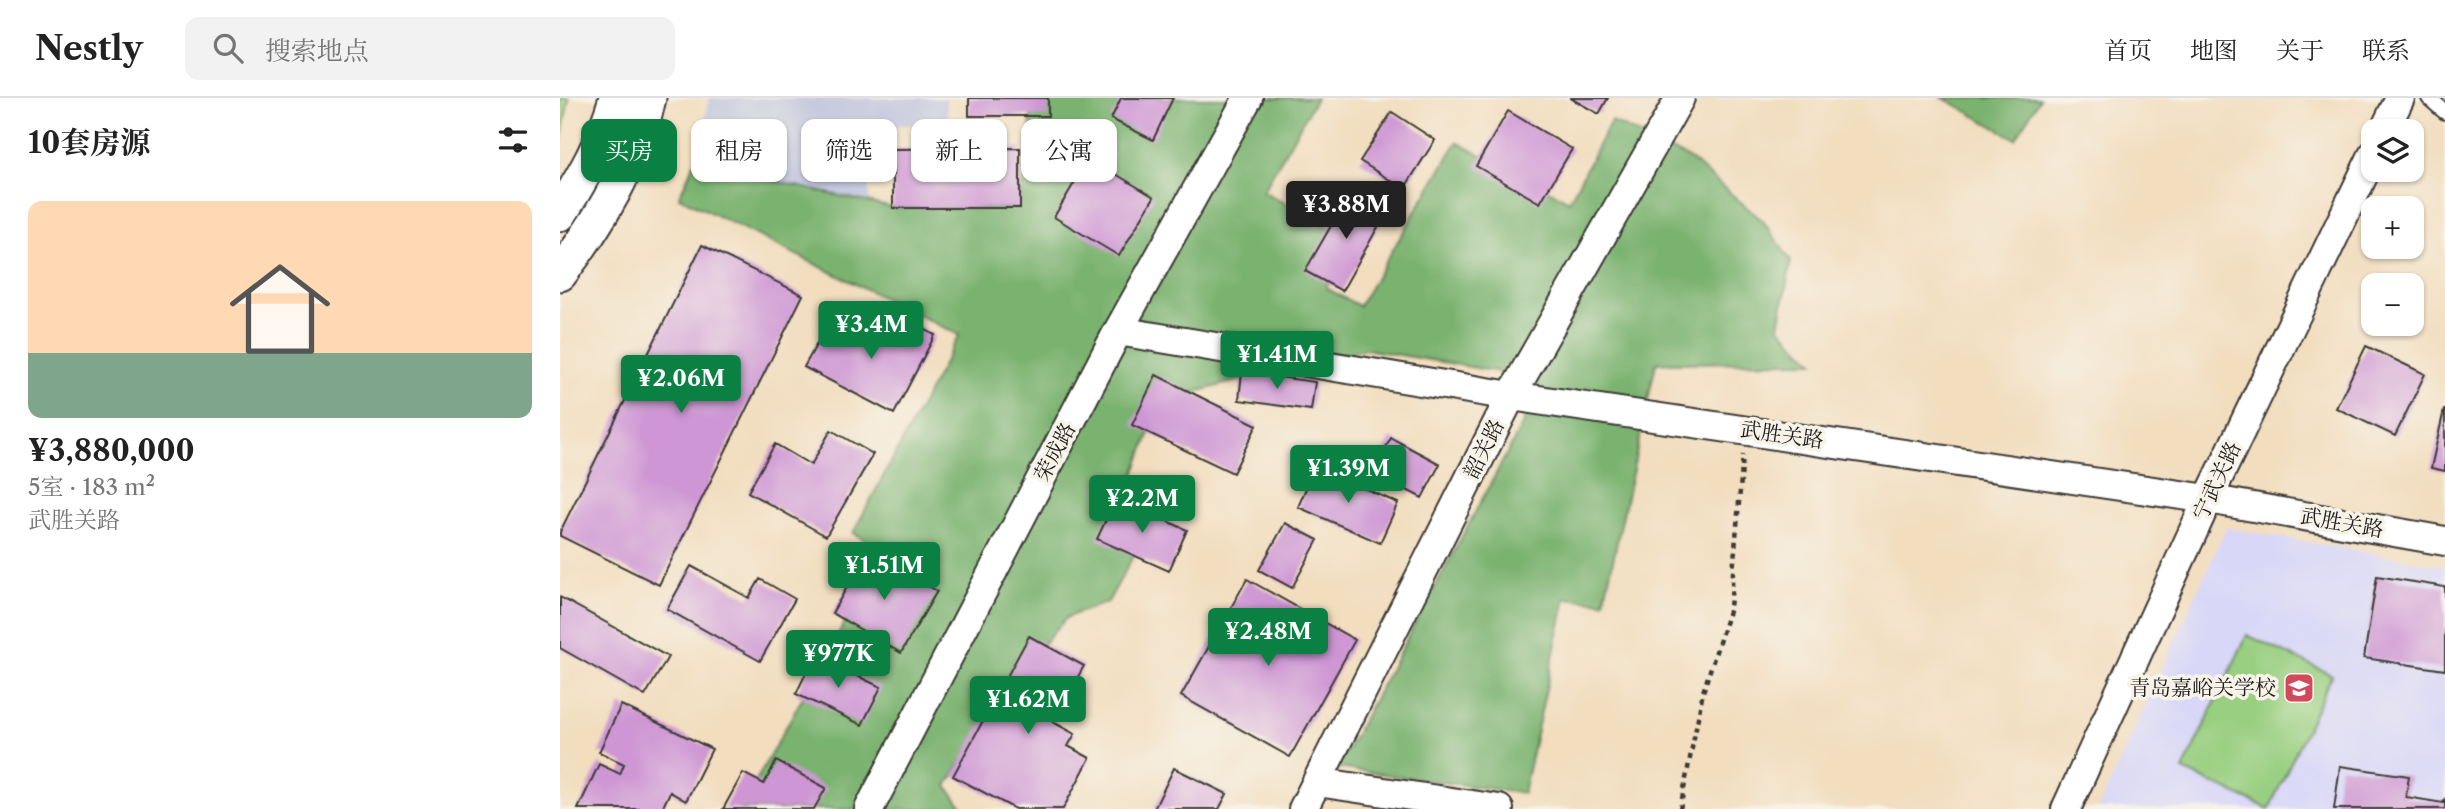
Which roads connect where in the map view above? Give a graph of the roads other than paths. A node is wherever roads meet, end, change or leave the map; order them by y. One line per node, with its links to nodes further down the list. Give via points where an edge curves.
1 (616, 98): 10 (street, via 597,150)
2 (649, 98): 11 (street, via 632,154)
3 (1248, 98): 12 (street, 荣成路)
4 (1681, 98): 13 (street, 韶关路)
5 (2400, 98): 8 (street)
6 (2429, 98): 7 (lane)
7 (2443, 106)
8 (2390, 119)
9 (2361, 180): 14 (street, 宁武关路)
10 (560, 214)
11 (560, 274)
12 (1118, 331): 13 (street, 武胜关路); 17 (street, 荣成路)
13 (1511, 396): 14 (street, 武胜关路); 16 (street, 韶关路)
14 (2208, 499): 15 (street, 武胜关路); 20 (street, 宁武关路)
15 (2445, 541)
16 (1317, 782): 18 (street, 韶关路); 19 (street)
17 (869, 809)
18 (1303, 809)
19 (1499, 809)
20 (2066, 809)

